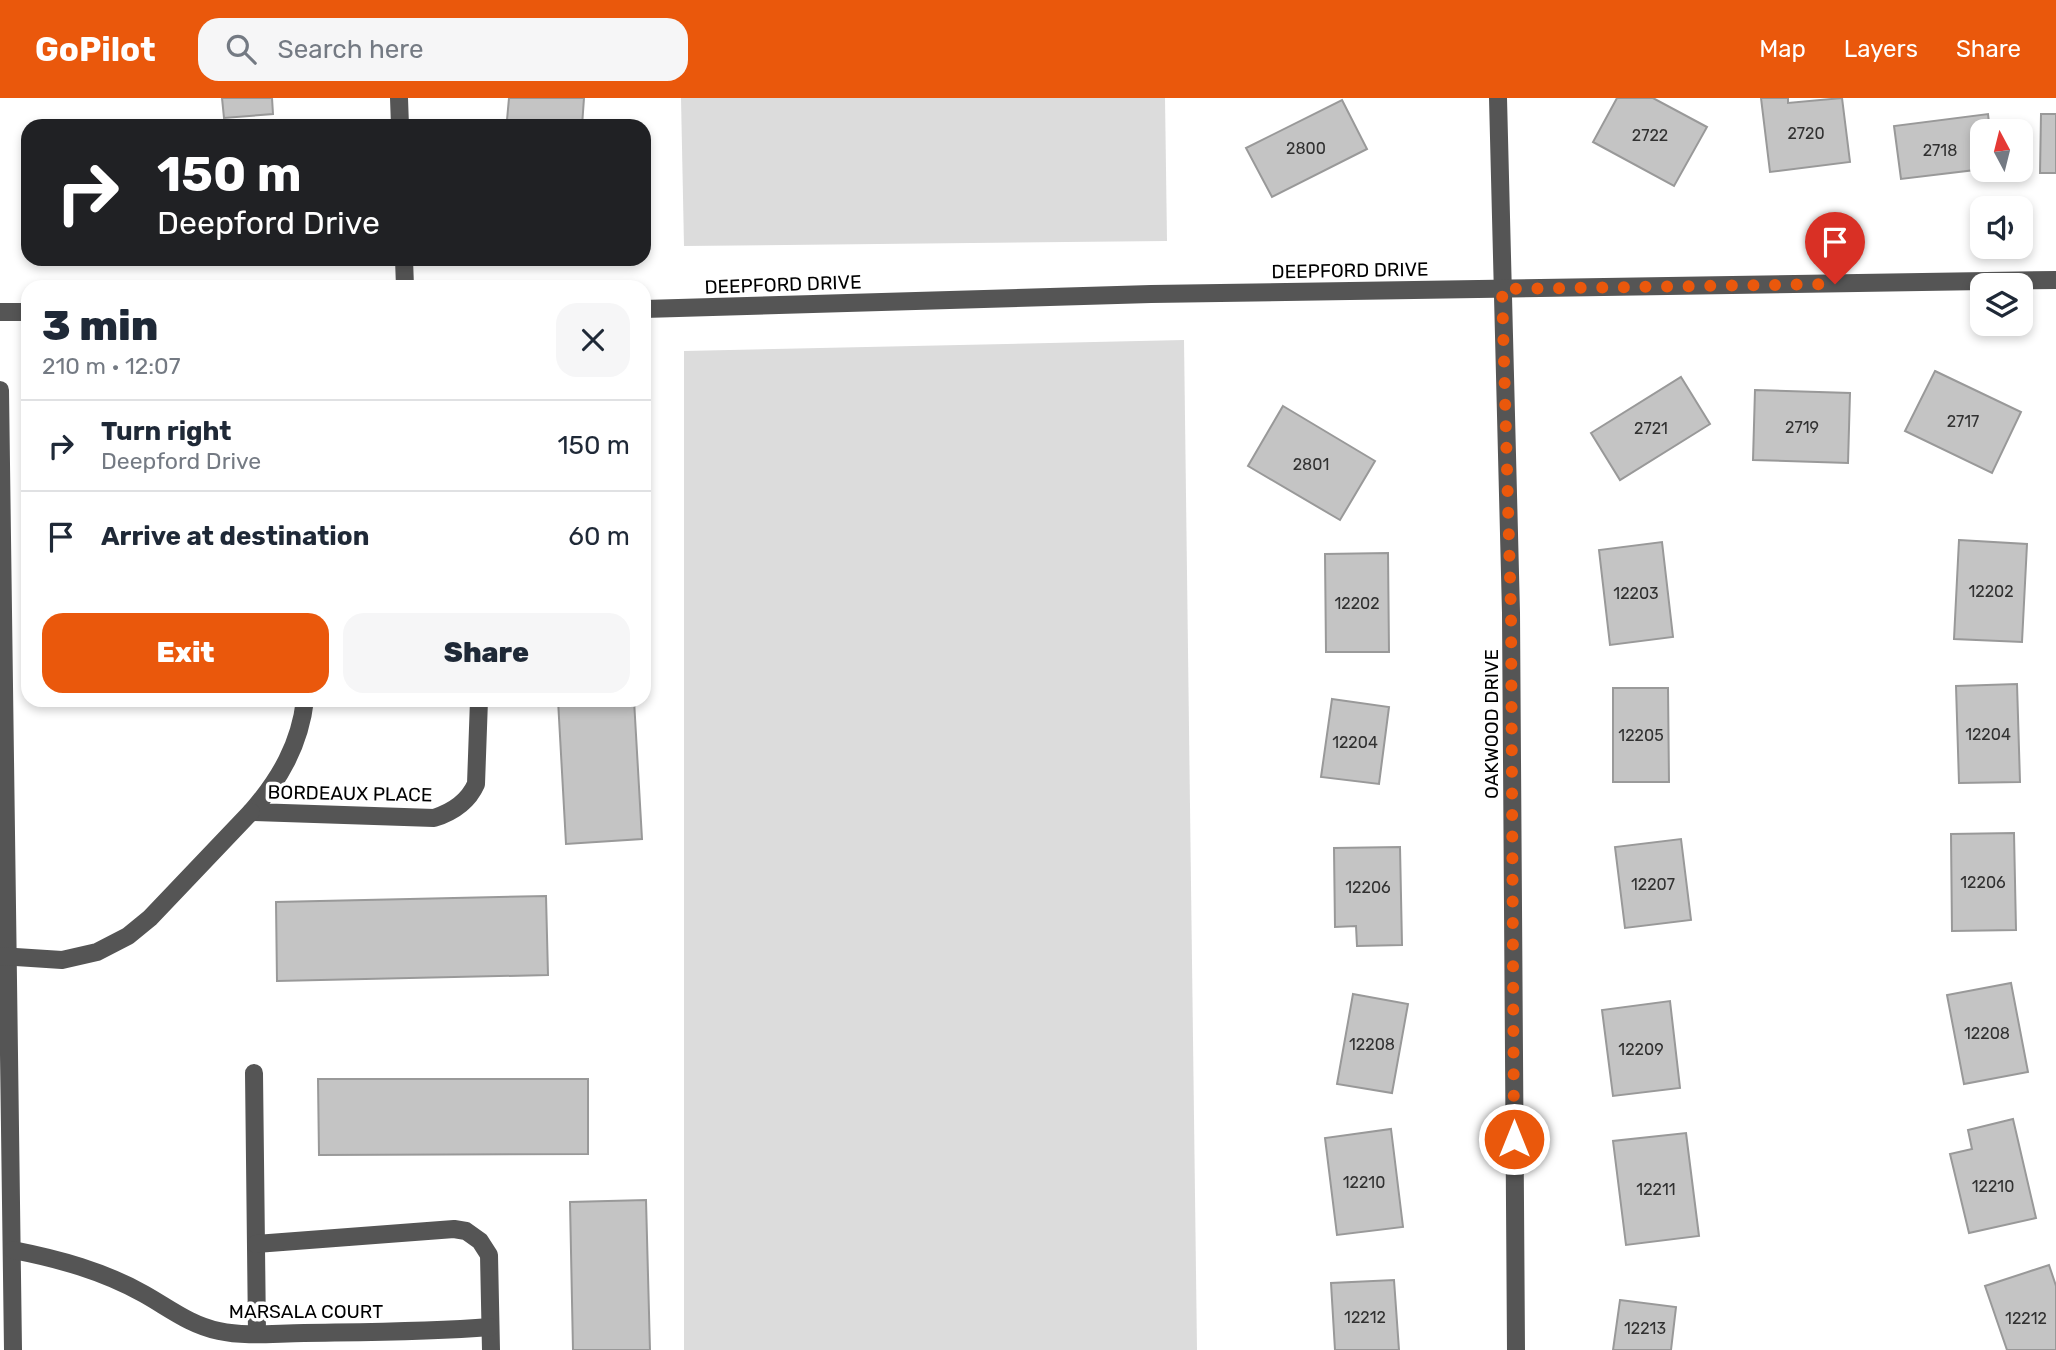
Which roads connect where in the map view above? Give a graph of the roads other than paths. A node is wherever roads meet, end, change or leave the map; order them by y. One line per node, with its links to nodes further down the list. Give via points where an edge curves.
1 (399, 98): 3 (street)
2 (1497, 98): 5 (street, OAKWOOD DRIVE)
3 (400, 119)
4 (2056, 280): 5 (street, DEEPFORD DRIVE)
5 (1502, 289): 6 (street, DEEPFORD DRIVE); 21 (street, OAKWOOD DRIVE, via 1511,613)
6 (651, 309)
7 (0, 312): 8 (street)
8 (21, 312)
9 (0, 390): 13 (street)
10 (304, 707): 12 (street, BORDEAUX PLACE, via 293,750 274,786)
11 (479, 707): 12 (street, BORDEAUX PLACE, via 476,784 472,794 451,812 434,818)
12 (251, 812): 13 (street, BORDEAUX PLACE, via 128,936 97,952 62,960)
13 (5, 956): 16 (street)
14 (254, 1073): 15 (street)
15 (256, 1244): 17 (street, via 466,1231 489,1255); 18 (street)
16 (13, 1250): 18 (street, MARSALA COURT, via 103,1274 188,1321 221,1332); 19 (street)
17 (491, 1327): 18 (street, MARSALA COURT); 20 (street)
18 (257, 1334)
19 (13, 1350)
20 (491, 1350)
21 (1516, 1350)

